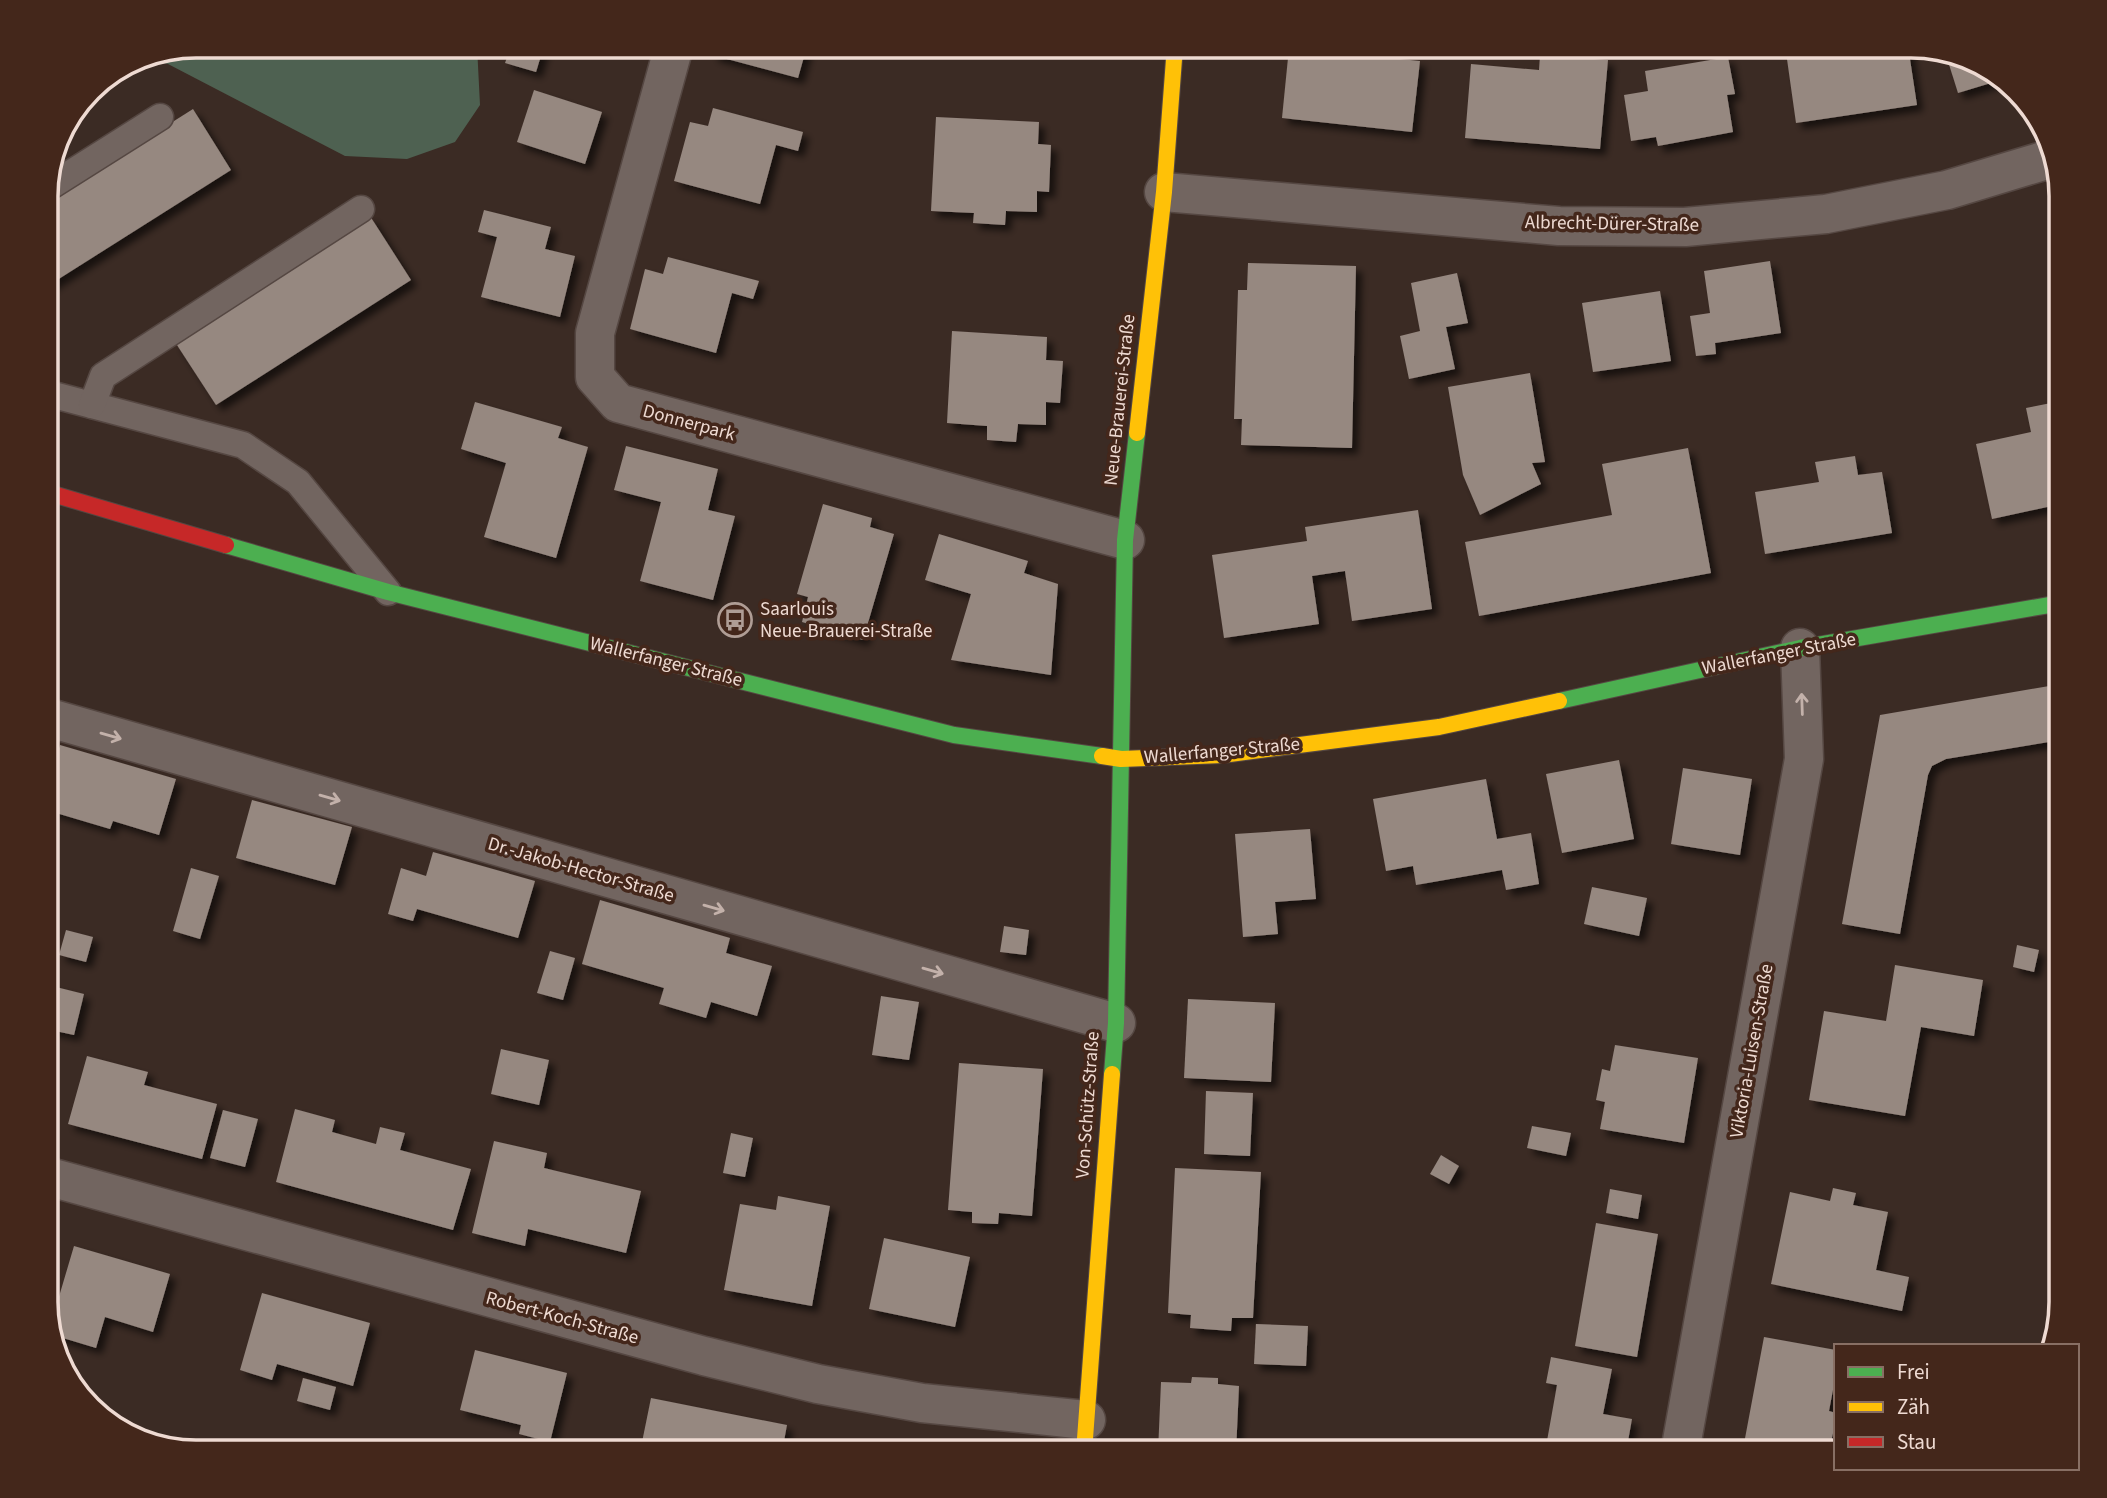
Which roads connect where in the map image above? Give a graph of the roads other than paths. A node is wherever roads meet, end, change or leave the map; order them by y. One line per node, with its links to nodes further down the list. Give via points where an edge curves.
1 (671, 58): 11 (street, Donnerpark, via 594,333 595,377 618,403)
2 (1174, 58): 6 (main road, Neue-Brauerei-Straße)
3 (160, 117): 5 (lane)
4 (2045, 160): 6 (street, Albrecht-Dürer-Straße, via 1947,190 1826,214 1685,228 1559,226)
5 (59, 181)
6 (1164, 192): 11 (main road, Neue-Brauerei-Straße)
7 (361, 209): 9 (lane, via 103,376)
8 (58, 396): 9 (lane)
9 (92, 405): 12 (lane, via 243,445 298,482)
10 (58, 496): 12 (main road, Wallerfanger Straße)
11 (1125, 540): 16 (main road, Neue-Brauerei-Straße)
12 (388, 592): 16 (main road, Wallerfanger Straße, via 954,735)
13 (2049, 605): 14 (main road, Wallerfanger Straße)
14 (1800, 648): 16 (main road, Wallerfanger Straße, via 1439,727 1222,755); 20 (street, Viktoria-Luisen-Straße, one-way to 14, via 1804,760)
15 (58, 720): 17 (street, Dr.-Jakob-Hector-Straße, one-way to 17)
16 (1121, 759): 17 (main road, Von-Schütz-Straße)
17 (1116, 1023): 19 (main road, Von-Schütz-Straße)
18 (58, 1179): 19 (street, Robert-Koch-Straße, via 704,1356 805,1381)
19 (1085, 1436)
20 (1682, 1440)

